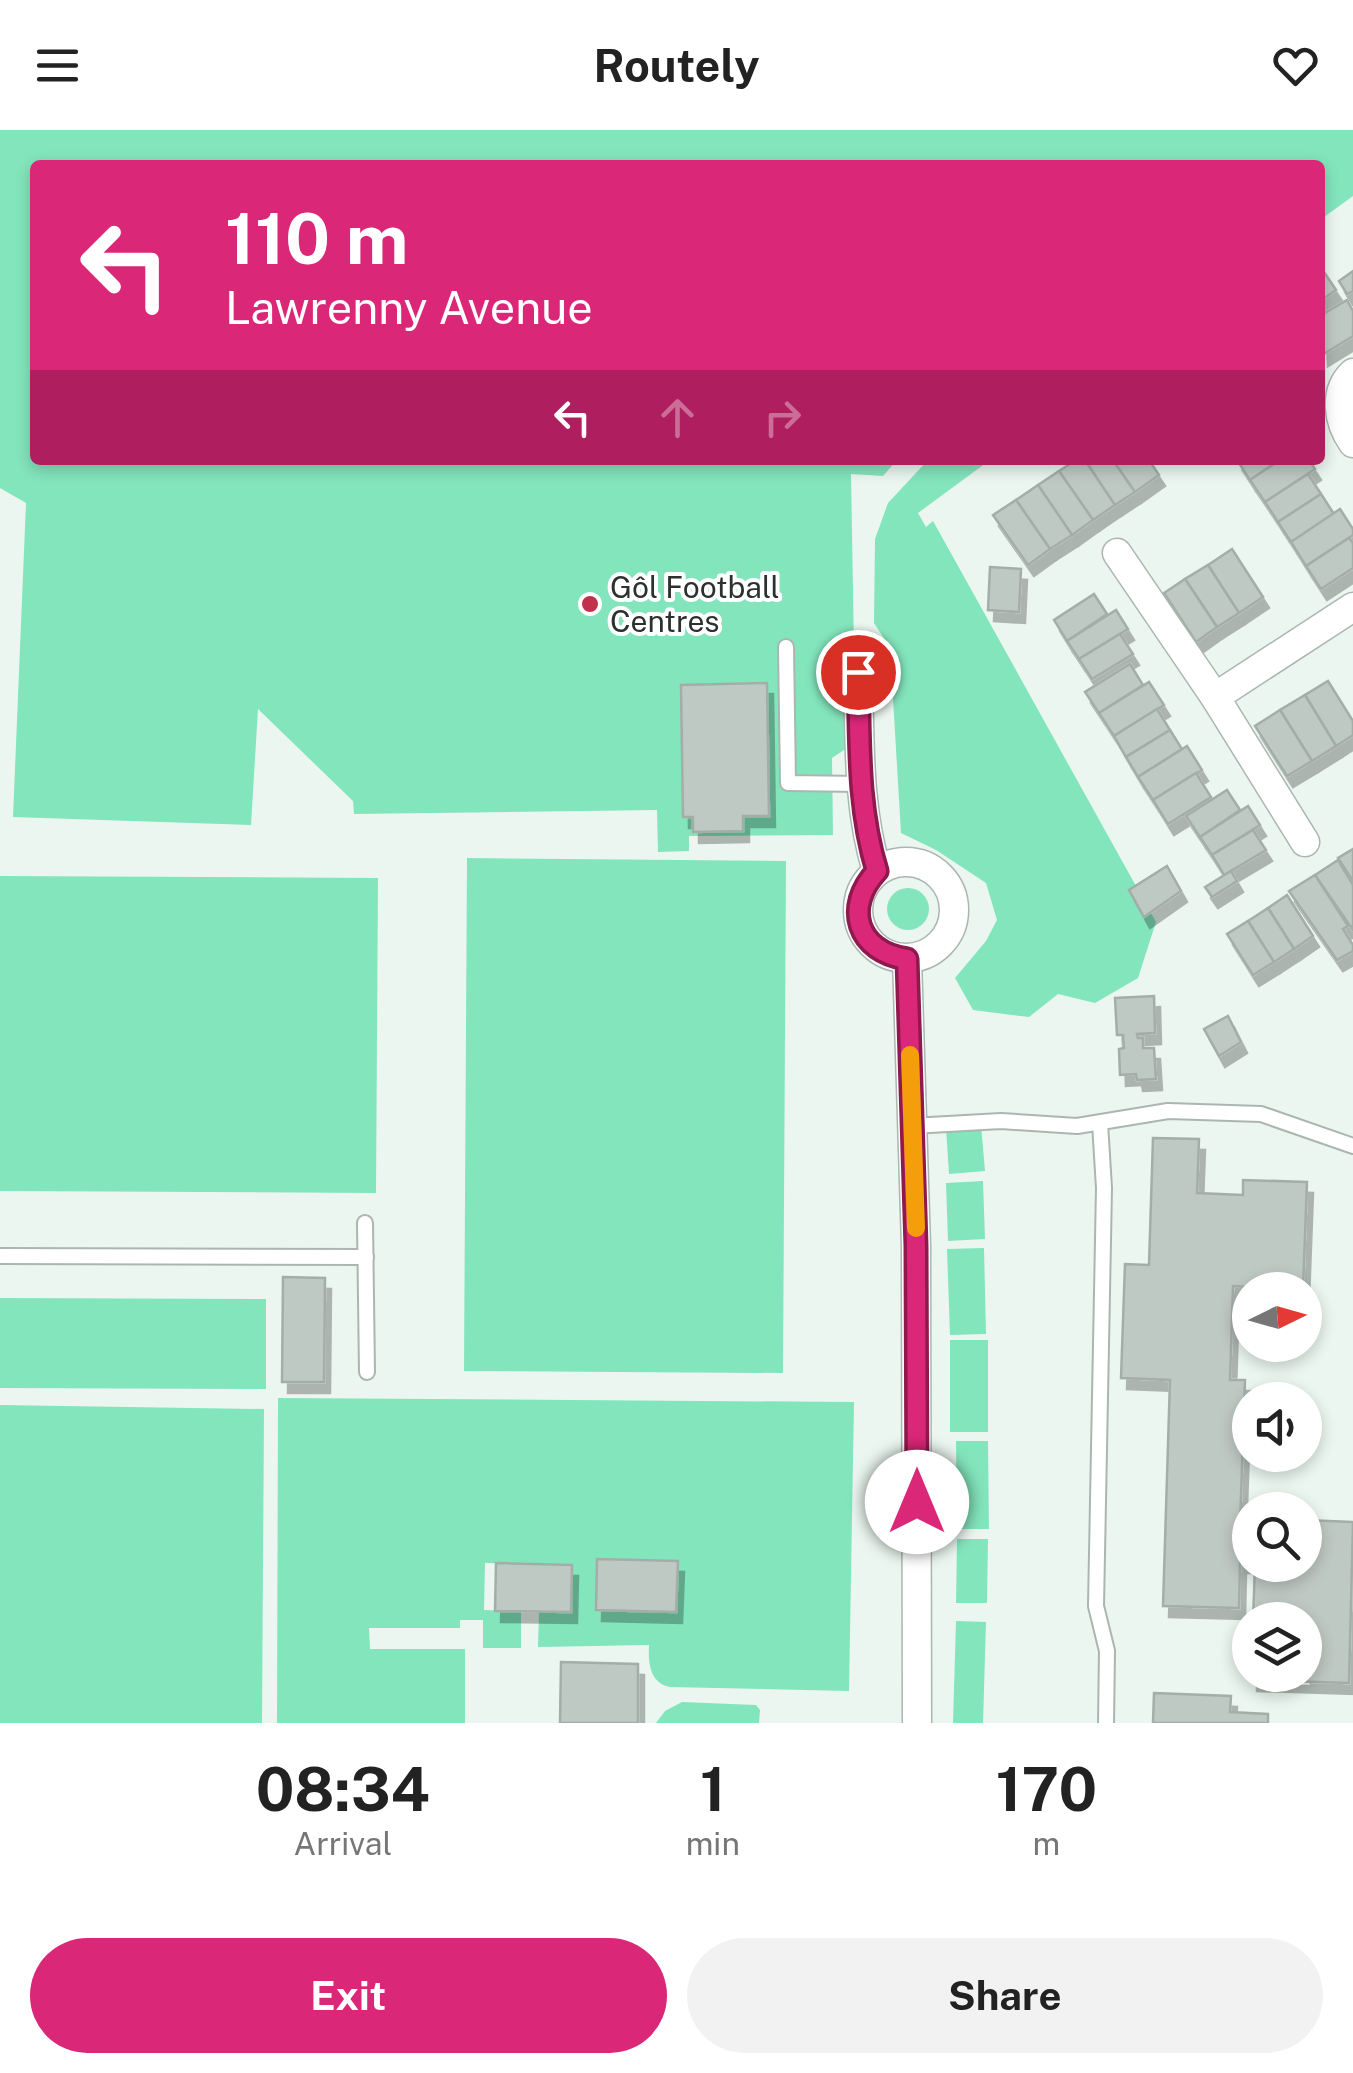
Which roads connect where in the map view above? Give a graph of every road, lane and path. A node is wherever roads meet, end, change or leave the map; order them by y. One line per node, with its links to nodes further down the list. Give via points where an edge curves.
1 (1353, 373): 2 (street, via 1339,406)
2 (1353, 443)
3 (1117, 552): 7 (street)
4 (1353, 606): 7 (street)
5 (786, 646): 8 (lane, via 788,783)
6 (858, 672): 8 (street)
7 (1215, 697): 9 (street)
8 (861, 784): 10 (street)
9 (1305, 842)
10 (877, 871): 11 (street, via 860,896 860,926 878,950); 11 (street, via 908,862 938,874 949,887 954,920 948,935 924,956)
11 (907, 959): 13 (street)
12 (1100, 1123): 13 (lane); 14 (lane, via 1168,1111 1260,1114); 20 (lane, via 1096,1606 1108,1651)
13 (912, 1126): 19 (street)
14 (1353, 1146)
15 (366, 1222): 17 (lane)
16 (0, 1256): 17 (lane)
17 (366, 1257): 18 (lane)
18 (366, 1372)
19 (918, 1723)
20 (1106, 1723)

